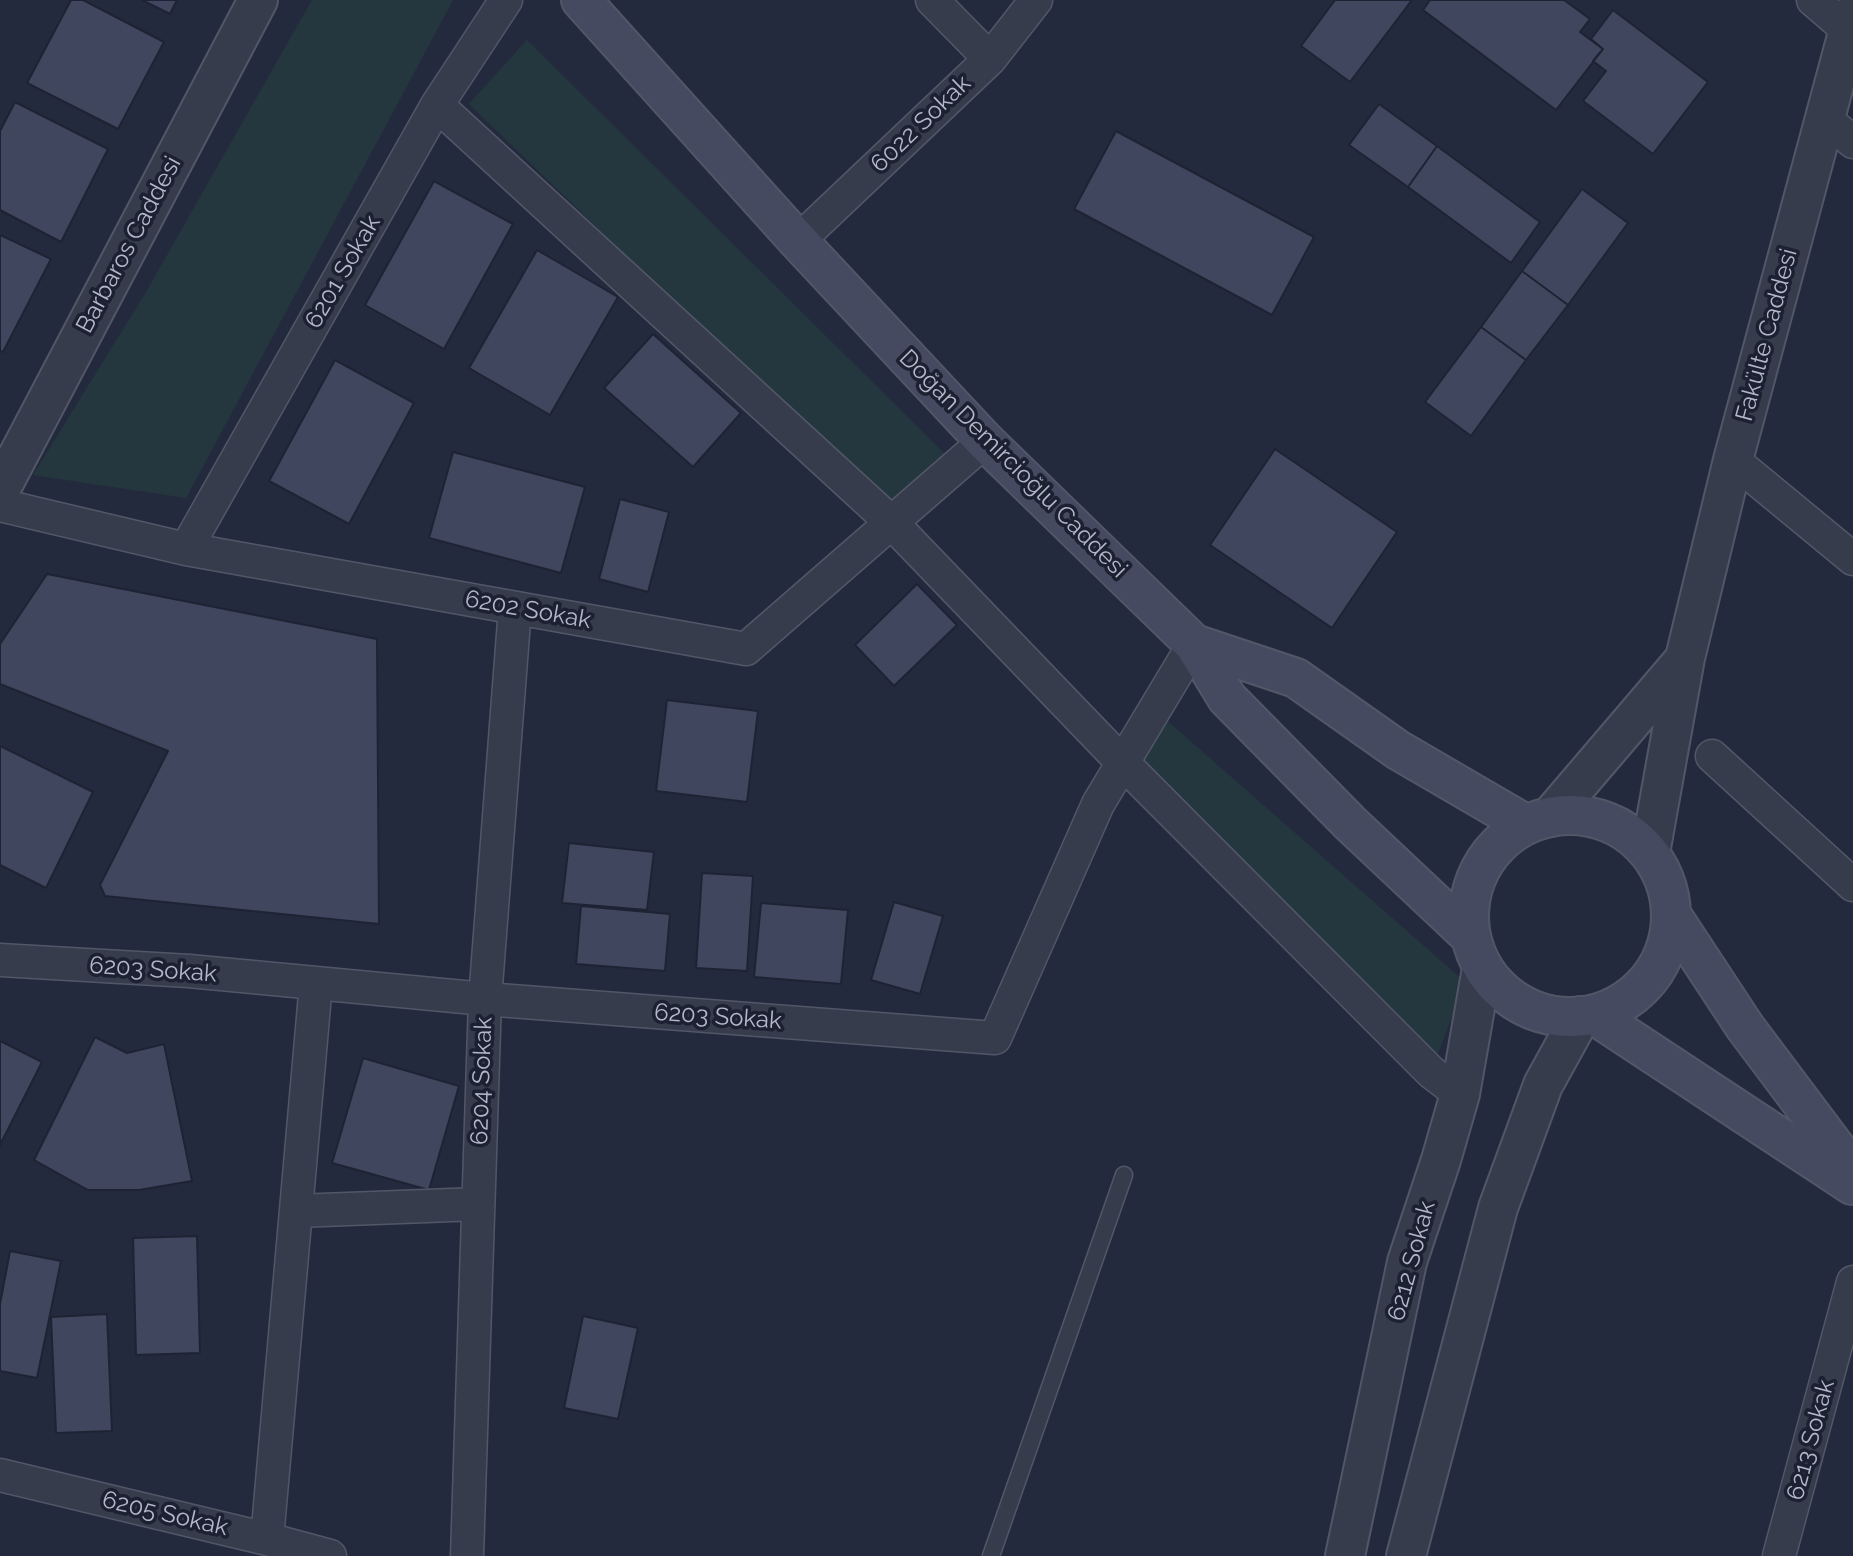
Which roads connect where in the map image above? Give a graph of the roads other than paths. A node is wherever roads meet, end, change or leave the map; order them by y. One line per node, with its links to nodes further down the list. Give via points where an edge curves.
1 (258, 0): 14 (street, Barbaros Caddesi)
2 (506, 0): 9 (street, 6201 Sokak)
3 (581, 0): 11 (main road, Doğan Demircioğlu Caddesi)
4 (932, 0): 8 (street)
5 (1036, 0): 8 (street, 6022 Sokak)
6 (1813, 0): 7 (street)
7 (1851, 22): 10 (street, Fakülte Caddesi)
8 (990, 59): 11 (street, 6022 Sokak)
9 (438, 105): 16 (street); 17 (street, 6201 Sokak)
10 (1839, 130): 13 (street, Fakülte Caddesi)
11 (798, 241): 12 (main road, Doğan Demircioğlu Caddesi)
12 (985, 441): 16 (street, 6202 Sokak); 20 (main road, Doğan Demircioğlu Caddesi)
13 (1733, 460): 18 (street); 21 (street, Fakülte Caddesi)
14 (0, 490)
15 (0, 505): 17 (street, 6202 Sokak)
16 (891, 522): 19 (street, 6202 Sokak, via 746,649); 23 (street)
17 (186, 549): 19 (street, 6202 Sokak)
18 (1853, 559)
19 (515, 608): 31 (street, 6204 Sokak)
20 (1194, 645): 23 (street, 6203 Sokak); 24 (main road, Doğan Demircioğlu Caddesi, via 1296,678 1398,750); 28 (main road, via 1227,698)
21 (1685, 658): 24 (street, Fakülte Caddesi); 25 (street, Fakülte Caddesi)
22 (1712, 756): 26 (street)
23 (1124, 763): 31 (street, 6203 Sokak, via 1098,804 995,1038); 33 (street, via 1431,1072)
24 (1538, 820): 25 (main road, via 1559,814 1593,816 1624,830); 28 (main road, via 1498,844 1478,871 1468,902)
25 (1650, 853): 27 (main road, via 1666,883)
26 (1853, 885)
27 (1672, 916): 32 (main road, via 1666,950 1649,980 1624,1002); 34 (main road, via 1745,1027)
28 (1475, 951): 32 (main road, via 1501,992 1529,1010 1560,1018); 33 (street, 6212 Sokak)
29 (0, 960): 30 (street, 6203 Sokak)
30 (316, 983): 31 (street, 6203 Sokak); 38 (street)
31 (485, 999): 37 (street, 6204 Sokak)
32 (1587, 1016): 36 (main road); 48 (street, via 1543,1085 1498,1208)
33 (1460, 1094): 47 (street, 6212 Sokak, via 1407,1262)
34 (1853, 1171)
35 (1124, 1175): 46 (lane)
36 (1853, 1186)
37 (478, 1204): 38 (street); 45 (street, 6204 Sokak)
38 (296, 1211): 42 (street)
39 (1853, 1282): 40 (street, 6213 Sokak)
40 (1845, 1344): 43 (street, 6213 Sokak)
41 (0, 1475): 42 (street, 6205 Sokak)
42 (267, 1539): 44 (street, 6205 Sokak)
43 (1781, 1555)
44 (330, 1556)
45 (467, 1556)
46 (991, 1556)
47 (1345, 1556)
48 (1406, 1556)

